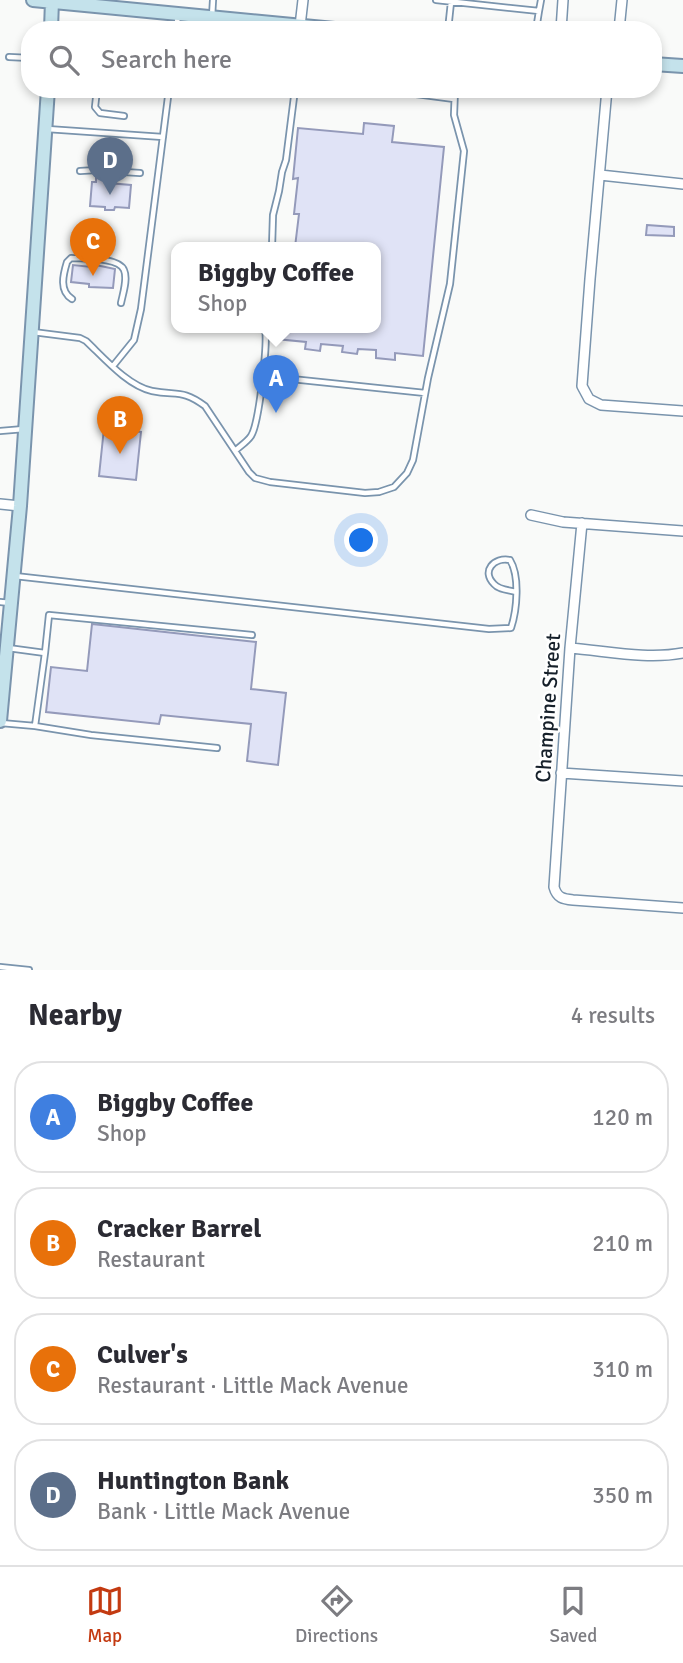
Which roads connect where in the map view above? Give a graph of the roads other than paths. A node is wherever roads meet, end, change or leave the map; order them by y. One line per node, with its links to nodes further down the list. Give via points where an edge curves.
1 (33, 0): 8 (main road)
2 (213, 0): 13 (lane)
3 (303, 0): 17 (street)
4 (436, 0): 9 (lane)
5 (541, 0): 11 (lane)
6 (563, 0): 20 (street)
7 (622, 0): 21 (street)
8 (52, 1): 10 (main road); 14 (main road)
9 (452, 2): 11 (lane); 18 (lane)
10 (111, 4): 12 (main road)
11 (539, 11): 19 (lane)
12 (178, 15): 13 (main road); 15 (lane)
13 (212, 18): 16 (main road)
14 (51, 21)
15 (177, 21)
16 (238, 21)
17 (301, 21)
18 (449, 21)
19 (537, 21)
20 (562, 21)
21 (620, 21)
22 (9, 57): 23 (lane)
23 (21, 58)
24 (662, 65): 25 (main road)
25 (683, 66)
26 (48, 98): 34 (main road)
27 (96, 98): 33 (lane, via 100,113)
28 (168, 98): 35 (lane)
29 (294, 98): 42 (lane, via 286,160 272,215)
30 (446, 98): 32 (lane)
31 (606, 98): 40 (street)
32 (454, 99): 49 (lane, via 464,151 450,284)
33 (124, 116)
34 (46, 129): 35 (lane); 45 (main road)
35 (163, 137): 47 (lane, via 138,323 134,340)
36 (97, 170): 37 (lane)
37 (79, 171)
38 (109, 171): 39 (lane)
39 (139, 173)
40 (600, 175): 41 (street); 50 (street, via 582,382 585,394 601,405)
41 (683, 184)
42 (272, 242)
43 (72, 299): 44 (lane, via 63,289 71,258 111,261 125,271)
44 (121, 303)
45 (32, 332): 47 (lane, via 80,338); 51 (main road)
46 (266, 333): 48 (lane)
47 (113, 366): 53 (lane, via 136,385 188,395 205,405)
48 (263, 376): 49 (lane); 53 (lane, via 256,425)
49 (425, 393): 53 (lane, via 413,460 394,486 380,492 255,478)
50 (683, 411)
51 (25, 429): 52 (lane); 55 (main road)
52 (0, 430)
53 (235, 450)
54 (0, 504): 55 (street)
55 (20, 506): 59 (main road)
56 (531, 515): 57 (street)
57 (582, 523): 58 (street); 64 (street, Champine Street)
58 (683, 531)
59 (14, 576): 60 (lane, via 489,629 511,628); 61 (main road)
60 (516, 592): 60 (lane, via 515,568 510,560 496,560 489,575 494,584)
61 (6, 603): 63 (main road)
62 (252, 635): 65 (lane, via 49,615)
63 (7, 648): 65 (lane); 67 (main road)
64 (570, 648): 66 (street, via 646,655); 70 (street, Champine Street)
65 (45, 653): 68 (lane)
66 (683, 653)
67 (0, 722): 68 (lane)
68 (35, 726): 69 (lane)
69 (217, 748)
70 (561, 773): 71 (street); 72 (street, Champine Street, via 553,880 556,895)
71 (683, 781)
72 (683, 908)
73 (0, 967): 74 (lane)
74 (29, 970)

